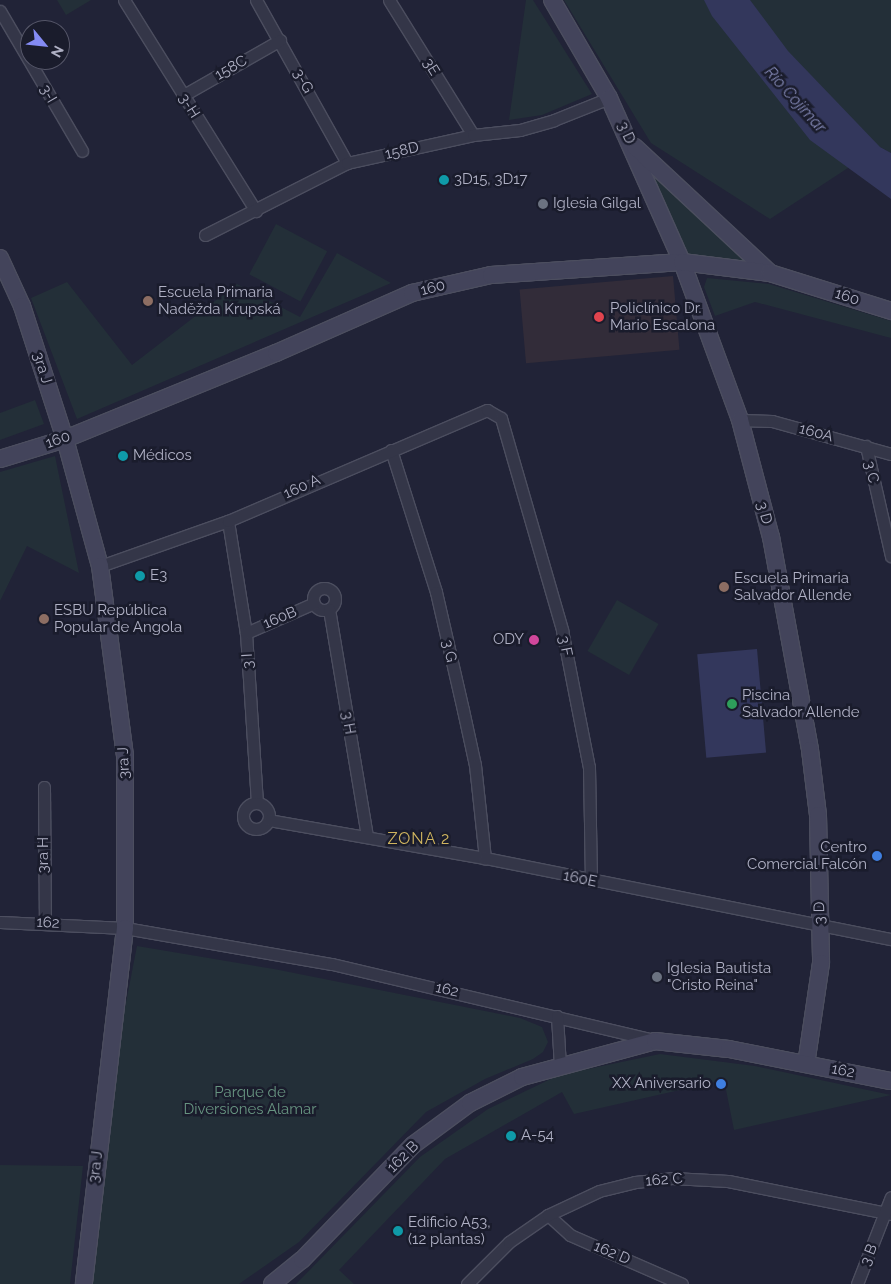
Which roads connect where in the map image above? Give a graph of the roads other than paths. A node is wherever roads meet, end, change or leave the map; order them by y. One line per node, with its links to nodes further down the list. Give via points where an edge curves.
1 (124, 0): 7 (street, 3-H)
2 (256, 0): 6 (street, 3-G)
3 (389, 0): 9 (street, 3E)
4 (552, 0): 8 (street, 3 D)
5 (0, 11): 11 (street, 3-I)
6 (280, 40): 7 (street, 158C); 12 (street, 3-G)
7 (182, 96): 13 (street, 3-H)
8 (610, 98): 9 (street, 158D, via 528,127); 10 (street, 3 D)
9 (472, 135): 12 (street, 158D)
10 (630, 142): 16 (street, 3 D); 17 (street)
11 (82, 152)
12 (347, 163): 13 (street, 158D)
13 (256, 211): 14 (street, 158D)
14 (205, 235)
15 (0, 258): 21 (street, 3ra J, via 22,306)
16 (682, 262): 17 (street, 160); 20 (street, 3 D); 21 (street, 160, via 491,275 412,294)
17 (770, 273): 18 (street, 160)
18 (891, 311)
19 (501, 418): 23 (street, 160 A, via 487,410); 37 (street, 3 F, via 562,630 587,758)
20 (740, 420): 22 (street, 160A, via 772,421); 40 (street, 3 D, via 771,537 810,750 818,815)
21 (66, 439): 25 (street, 160); 28 (street, 3ra J)
22 (866, 446): 24 (street, 160A); 27 (street, 3 C)
23 (390, 450): 26 (street, 160 A); 36 (street, 3 G, via 436,592 474,765)
24 (891, 454)
25 (0, 458)
26 (228, 520): 28 (street, 160 A); 31 (street, 3 I)
27 (891, 556)
28 (100, 566): 41 (street, 3ra J, via 125,755)
29 (314, 604): 30 (street, via 321,610); 30 (street, via 317,590 330,589 336,600); 31 (street, 160B)
30 (329, 609): 35 (street, 3 H)
31 (246, 633): 33 (street, 3 I)
32 (44, 787): 39 (street, 3ra H)
33 (256, 803): 34 (street, via 265,806); 34 (street, via 245,809 245,822 251,828 260,829)
34 (269, 820): 35 (street, 160E)
35 (367, 838): 36 (street, 160E)
36 (485, 858): 37 (street, 160E)
37 (591, 881): 40 (street, 160E)
38 (0, 922): 39 (street, 162)
39 (45, 923): 41 (street, 162)
40 (821, 925): 42 (street, 160E); 45 (street, 3 D, via 821,963)
41 (125, 928): 43 (street, 162, via 332,964); 51 (street, 3ra J)
42 (891, 939)
43 (557, 1016): 44 (street, 162); 46 (street)
44 (655, 1041): 45 (street, 162, via 729,1049); 46 (street, 162 B)
45 (806, 1064): 47 (street, 162)
46 (560, 1066): 52 (street, 162 B, via 522,1077 470,1103 413,1145 302,1260)
47 (891, 1081)
48 (891, 1197): 49 (street, 3 B)
49 (889, 1213): 50 (street, 162 C, via 728,1181 672,1178 599,1191); 55 (street, 3 B)
50 (548, 1215): 53 (street, 162 C, via 509,1242); 54 (street, 162 D, via 570,1235)
51 (84, 1284)
52 (272, 1284)
53 (467, 1284)
54 (682, 1284)
55 (857, 1284)

